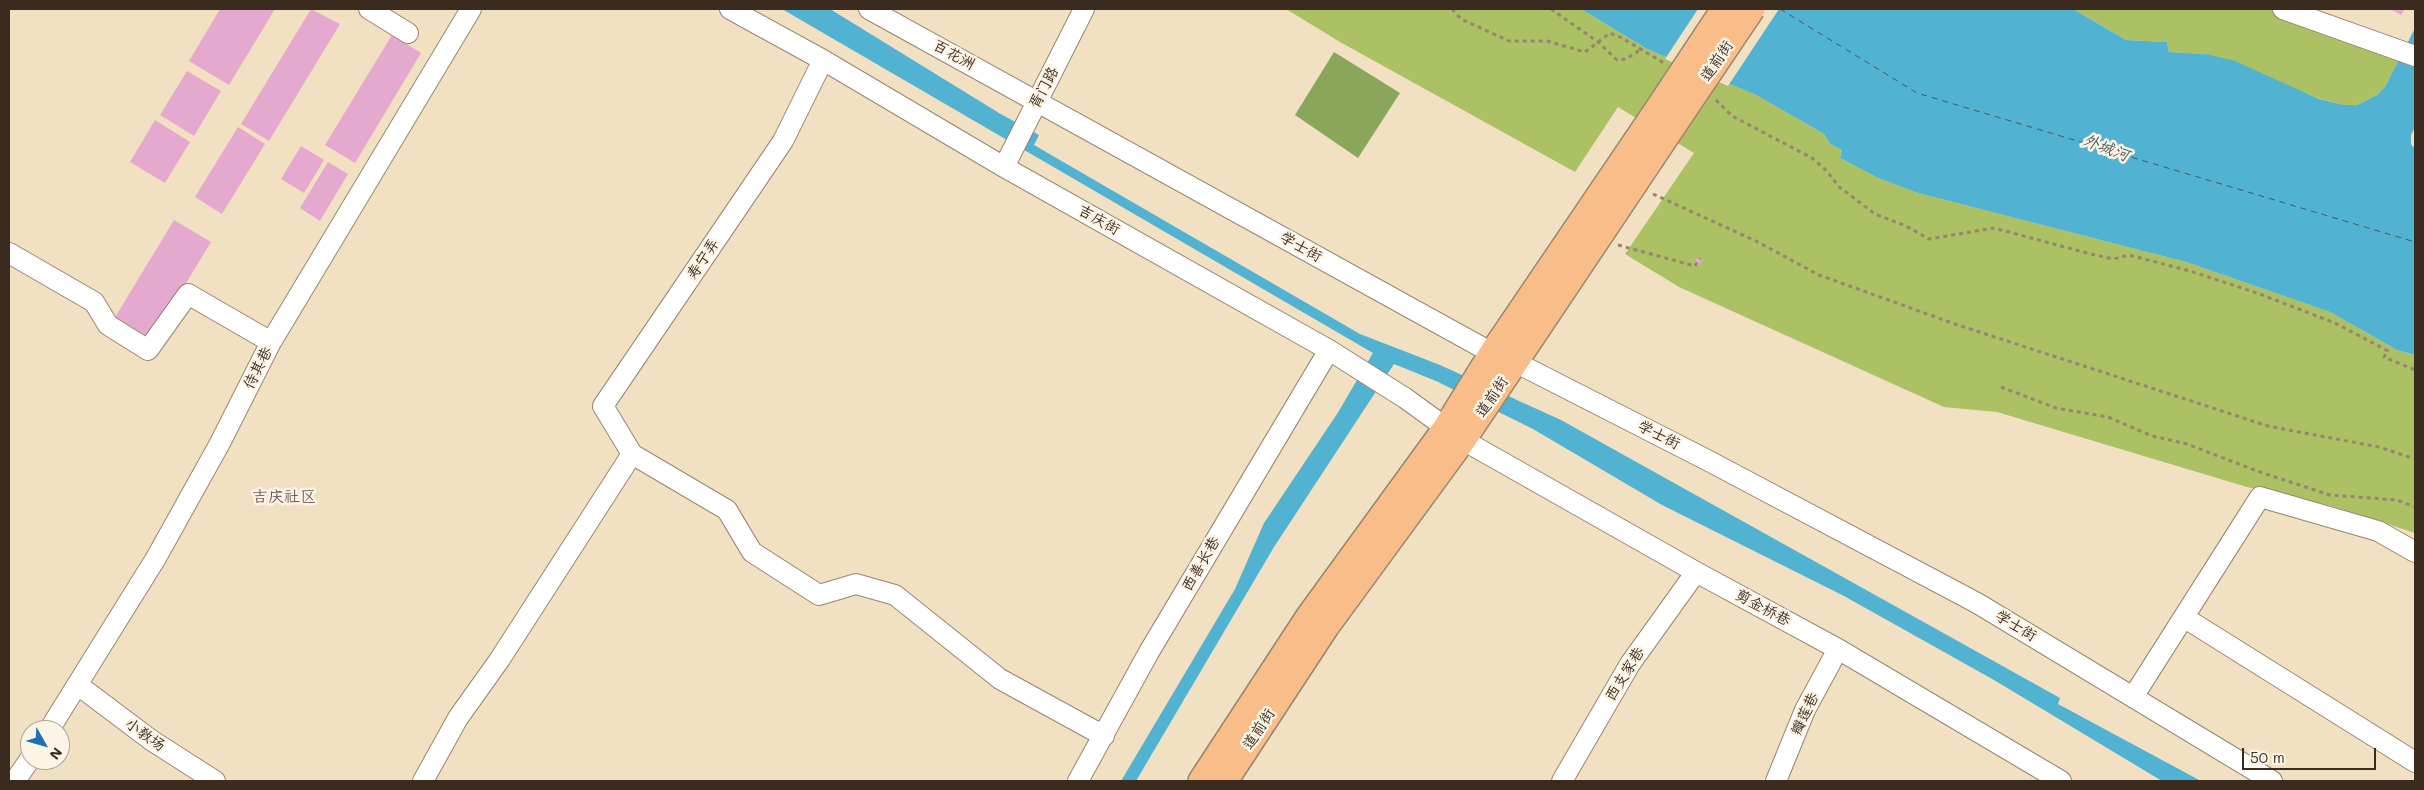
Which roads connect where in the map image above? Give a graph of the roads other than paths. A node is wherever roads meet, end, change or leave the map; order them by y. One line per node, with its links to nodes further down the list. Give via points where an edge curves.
1 (369, 9): 9 (street)
2 (471, 9): 16 (street, 侍其巷)
3 (730, 9): 11 (street, 吉庆街)
4 (870, 9): 13 (street, 百花洲)
5 (1084, 9): 13 (street, 胥门路)
6 (1724, 9): 12 (main road, 道前街, bridge)
7 (1752, 9): 12 (main road, 道前街, bridge)
8 (2283, 9): 10 (street)
9 (408, 33)
10 (2407, 52)
11 (823, 60): 14 (street, 吉庆街); 21 (street, 寿宁弄, via 783,141 603,406)
12 (1673, 107): 18 (main road, 道前街, via 1634,186); 19 (main road, 道前街)
13 (1034, 109): 14 (street, 胥门路); 19 (street, 学士街)
14 (1006, 163): 17 (street, 吉庆街)
15 (9, 253): 16 (street, via 94,302 108,325 148,350 188,294)
16 (271, 342): 26 (street, 侍其巷, via 156,558)
17 (1329, 350): 20 (street, 吉庆街); 29 (street, 西善长巷, via 1149,652)
18 (1516, 362): 19 (main road, 道前街); 27 (street, 学士街, via 1977,603)
19 (1491, 369): 20 (main road, 道前街)
20 (1454, 434): 23 (street, 剪金桥巷); 36 (main road, 道前街, via 1309,616); 37 (main road, 道前街)
21 (632, 454): 29 (street, via 727,510 752,552 819,595 856,584 896,595 1000,679); 34 (street, via 500,659 458,718)
22 (2415, 552): 24 (street, via 2378,531 2260,497)
23 (1696, 572): 25 (street, 剪金桥巷); 38 (street, 西支家巷, via 1630,664)
24 (2185, 618): 27 (street); 30 (street)
25 (1838, 649): 39 (street, 瓣莲巷, via 1806,710); 40 (street, 剪金桥巷)
26 (78, 685): 28 (street, 侍其巷); 33 (street, 小教场, via 151,740)
27 (2134, 697): 41 (street, 学士街)
28 (55, 720)
29 (1104, 736): 35 (street, 西善长巷)
30 (2415, 762)
31 (22, 770): 32 (street)
32 (15, 781)
33 (215, 781)
34 (423, 781)
35 (1078, 781)
36 (1201, 781)
37 (1225, 781)
38 (1562, 781)
39 (1776, 781)
40 (2061, 781)
41 (2272, 781)

